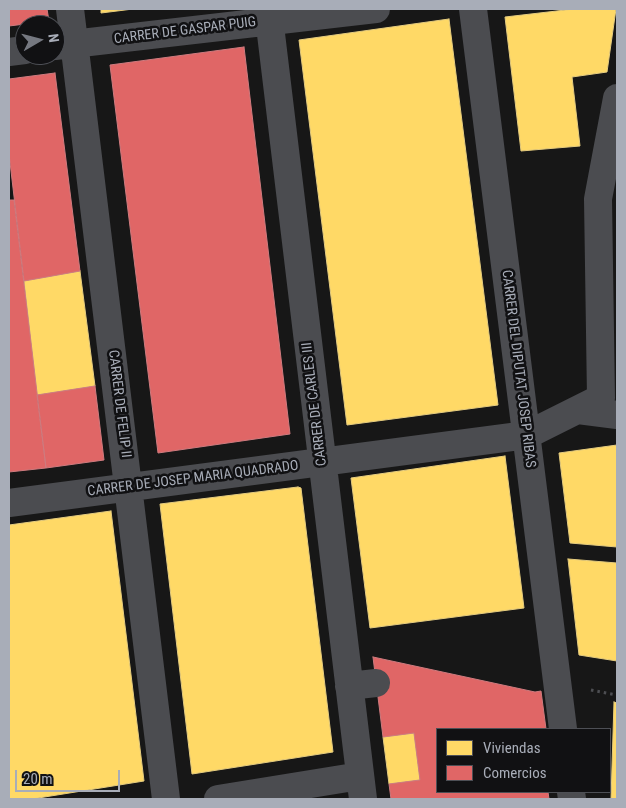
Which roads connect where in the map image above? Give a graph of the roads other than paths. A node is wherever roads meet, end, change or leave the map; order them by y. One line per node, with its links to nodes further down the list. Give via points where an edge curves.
1 (70, 9): 5 (street, CARRER DE FELIP II)
2 (376, 9): 4 (street, CARRER DE GASPAR PUIG)
3 (473, 9): 10 (street, CARRER DEL DIPUTAT JOSEP RIBAS)
4 (268, 15): 5 (street, CARRER DE GASPAR PUIG); 11 (street, CARRER DE CARLES III)
5 (65, 45): 12 (street, CARRER DE FELIP II)
6 (617, 98): 7 (street)
7 (611, 161): 8 (street, CARRER DE JOSEP MARIA QUADRADO, via 598,199 601,398)
8 (578, 410): 9 (street); 10 (street, CARRER DE JOSEP MARIA QUADRADO)
9 (617, 415)
10 (526, 435): 11 (street, CARRER DE JOSEP MARIA QUADRADO); 16 (street, CARRER DEL DIPUTAT JOSEP RIBAS)
11 (322, 462): 12 (street, CARRER DE JOSEP MARIA QUADRADO); 15 (street, CARRER DE CARLES III)
12 (130, 487): 13 (street, CARRER DE JOSEP MARIA QUADRADO); 18 (street, CARRER DE FELIP II)
13 (9, 503)
14 (376, 683): 15 (street)
15 (349, 686): 17 (street, CARRER DE CARLES III)
16 (563, 728)
17 (362, 788): 19 (street)
18 (166, 799)
19 (218, 799)

